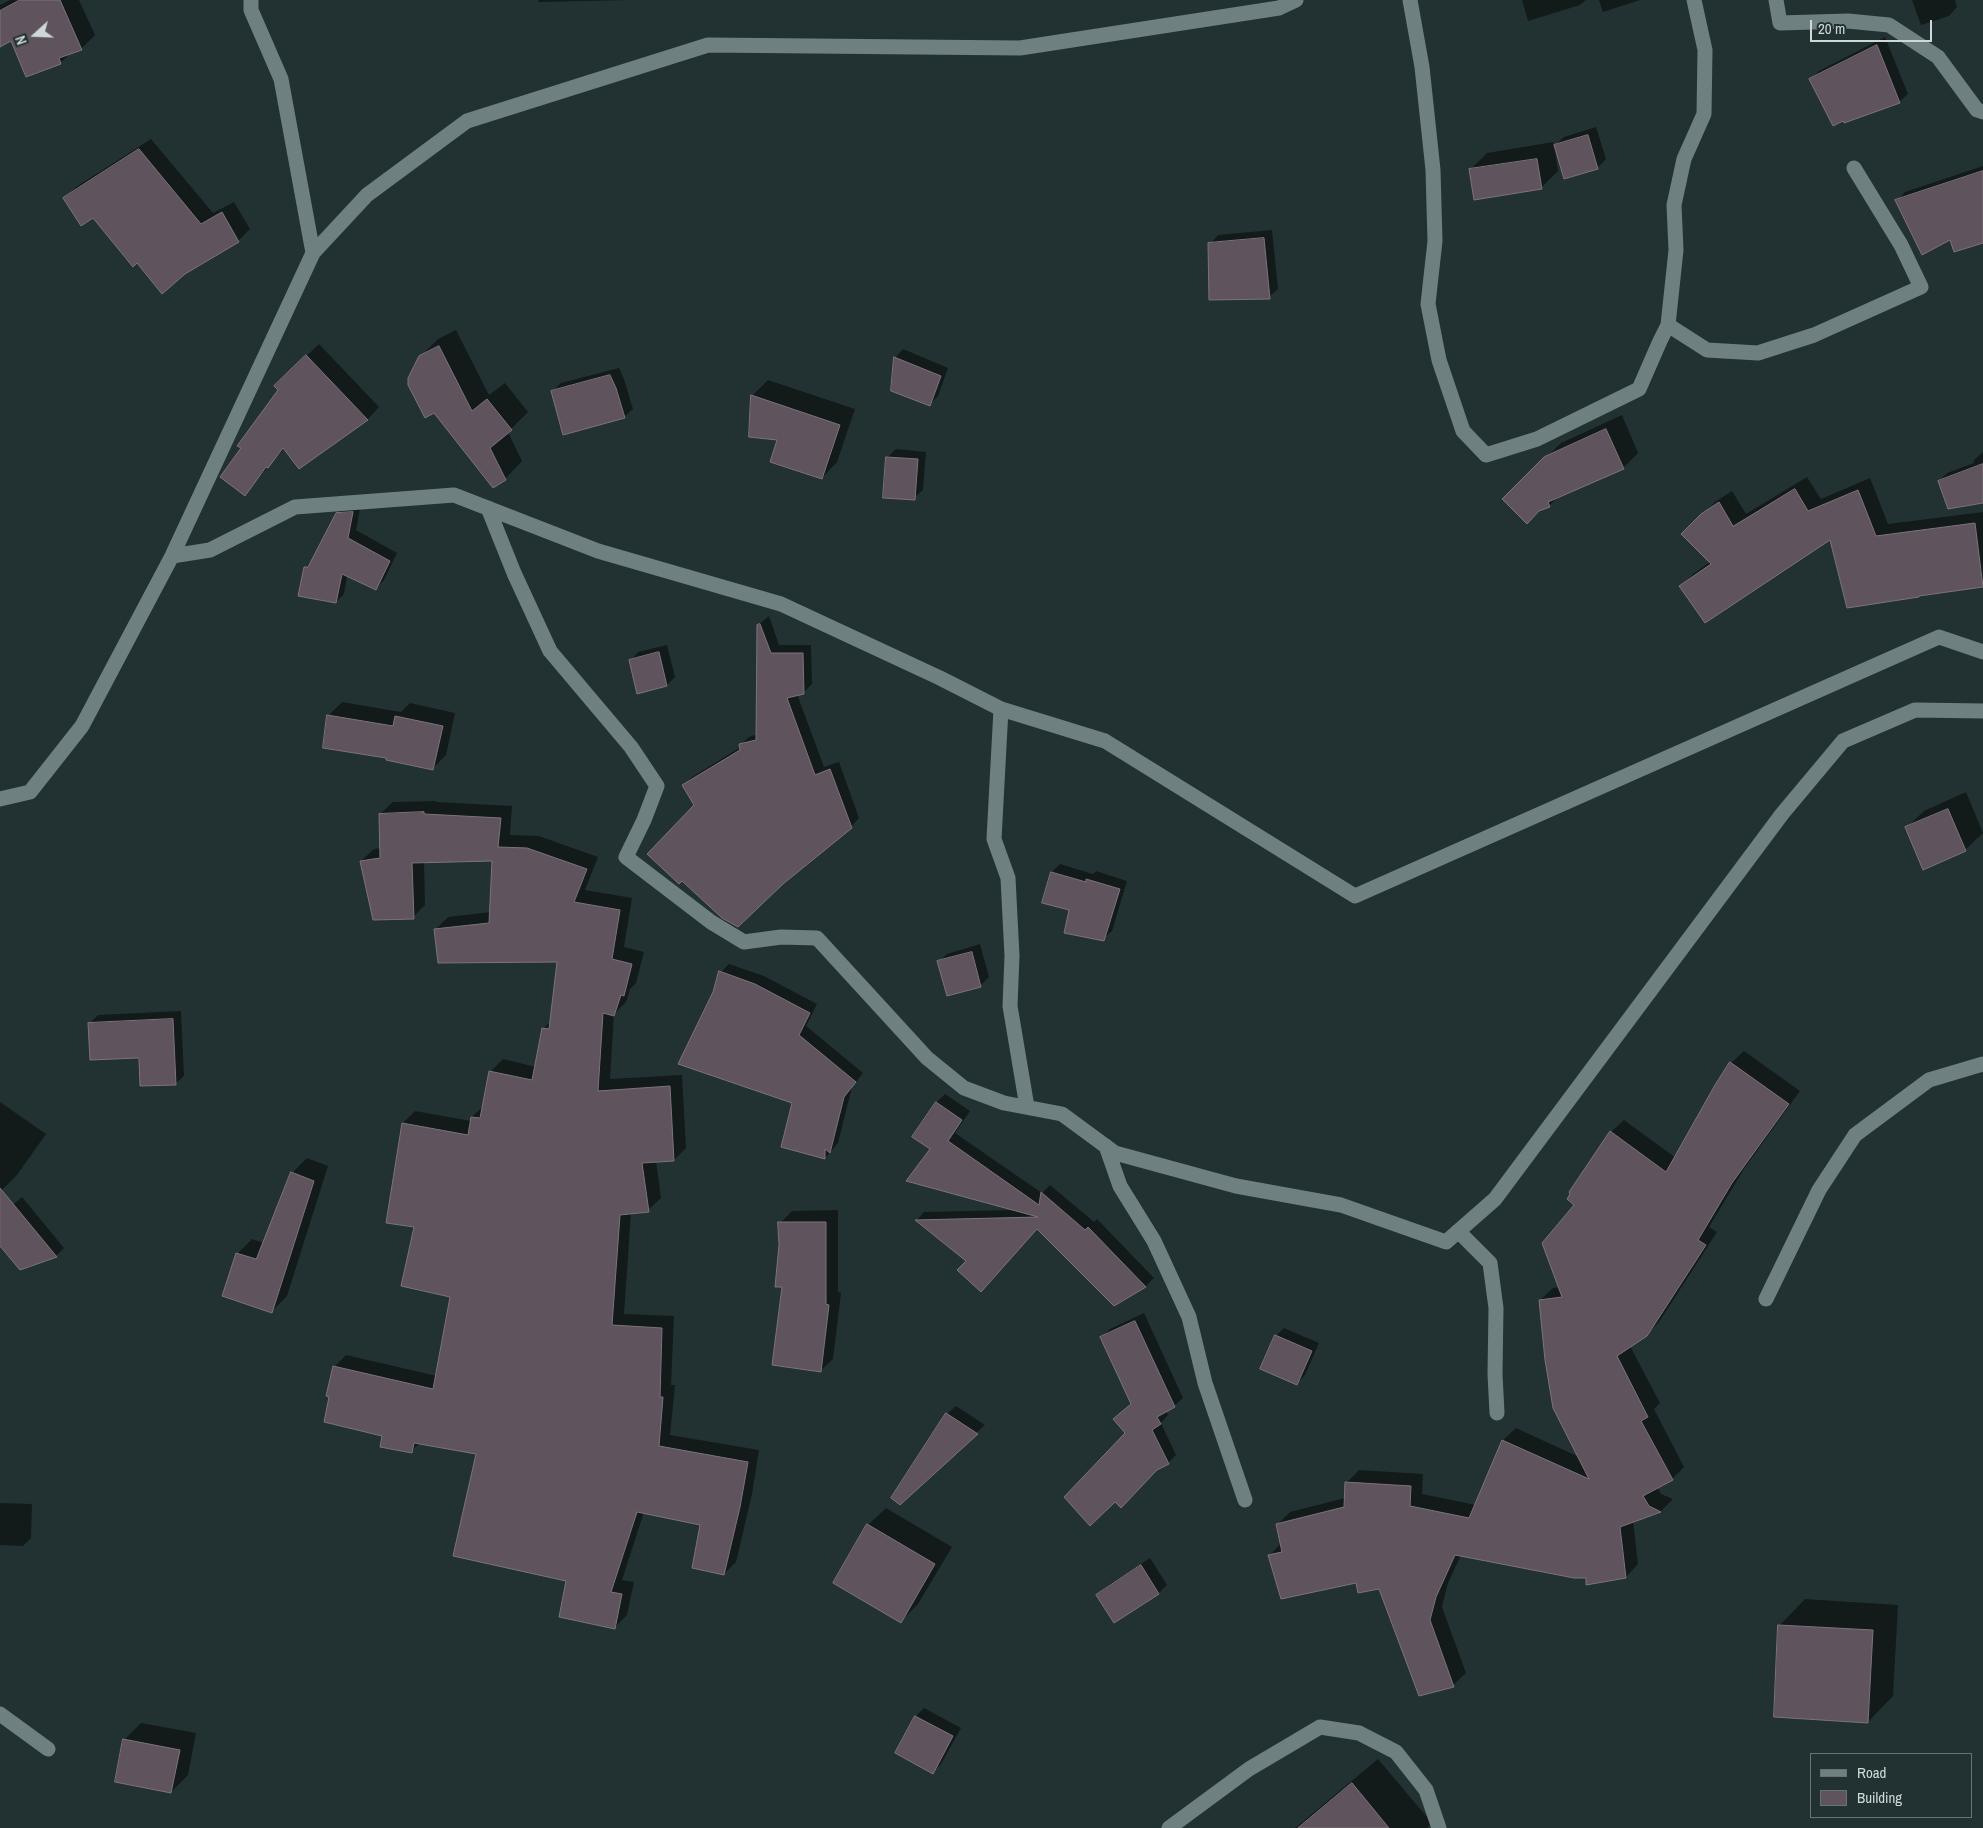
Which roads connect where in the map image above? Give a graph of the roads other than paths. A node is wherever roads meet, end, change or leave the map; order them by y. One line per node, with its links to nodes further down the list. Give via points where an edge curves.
1 (251, 0): 8 (street, via 251,10 280,79)
2 (1296, 0): 8 (street, via 1279,8 1020,48 708,45 467,121 367,194)
3 (1410, 0): 9 (street, via 1422,66 1433,170 1435,241 1428,304 1439,360 1463,431 1486,455 1537,439 1639,389)
4 (1694, 0): 9 (street, via 1705,50 1704,114 1684,159 1674,205 1676,250)
5 (1776, 0): 6 (street, via 1780,23 1848,21 1889,25 1938,57 1977,110)
6 (1983, 112)
7 (1854, 168): 9 (street, via 1901,245 1921,287 1814,335 1758,353 1707,350)
8 (313, 253): 11 (street)
9 (1668, 325)
10 (488, 508): 11 (street, via 454,495 295,507 210,550); 13 (street, via 598,551 781,604); 17 (street, via 550,650 631,747 657,786 626,857 711,922 744,942 781,937 817,938 927,1058 964,1088)
11 (172, 556): 15 (street, via 82,726 30,792)
12 (1983, 652): 13 (street, via 1939,637 1355,896 1105,741)
13 (1000, 709): 17 (street, via 994,839 1008,878 1012,956 1010,1006)
14 (1983, 710): 19 (street, via 1915,710 1843,741 1782,814 1495,1199)
15 (0, 799)
16 (1983, 1064): 20 (street, via 1929,1080 1856,1135 1819,1190)
17 (1027, 1107): 18 (street, via 1062,1114)
18 (1106, 1146): 19 (street, via 1115,1153 1236,1186 1341,1205 1446,1242); 22 (street, via 1120,1186 1154,1241 1189,1317 1206,1383)
19 (1458, 1231): 21 (street, via 1490,1263 1496,1308)
20 (1766, 1299)
21 (1497, 1413)
22 (1245, 1500)
23 (0, 1714): 24 (street)
24 (48, 1749)
25 (1169, 1828): 26 (street, via 1249,1769 1320,1727 1359,1733 1396,1752 1426,1790)
26 (1439, 1828)

